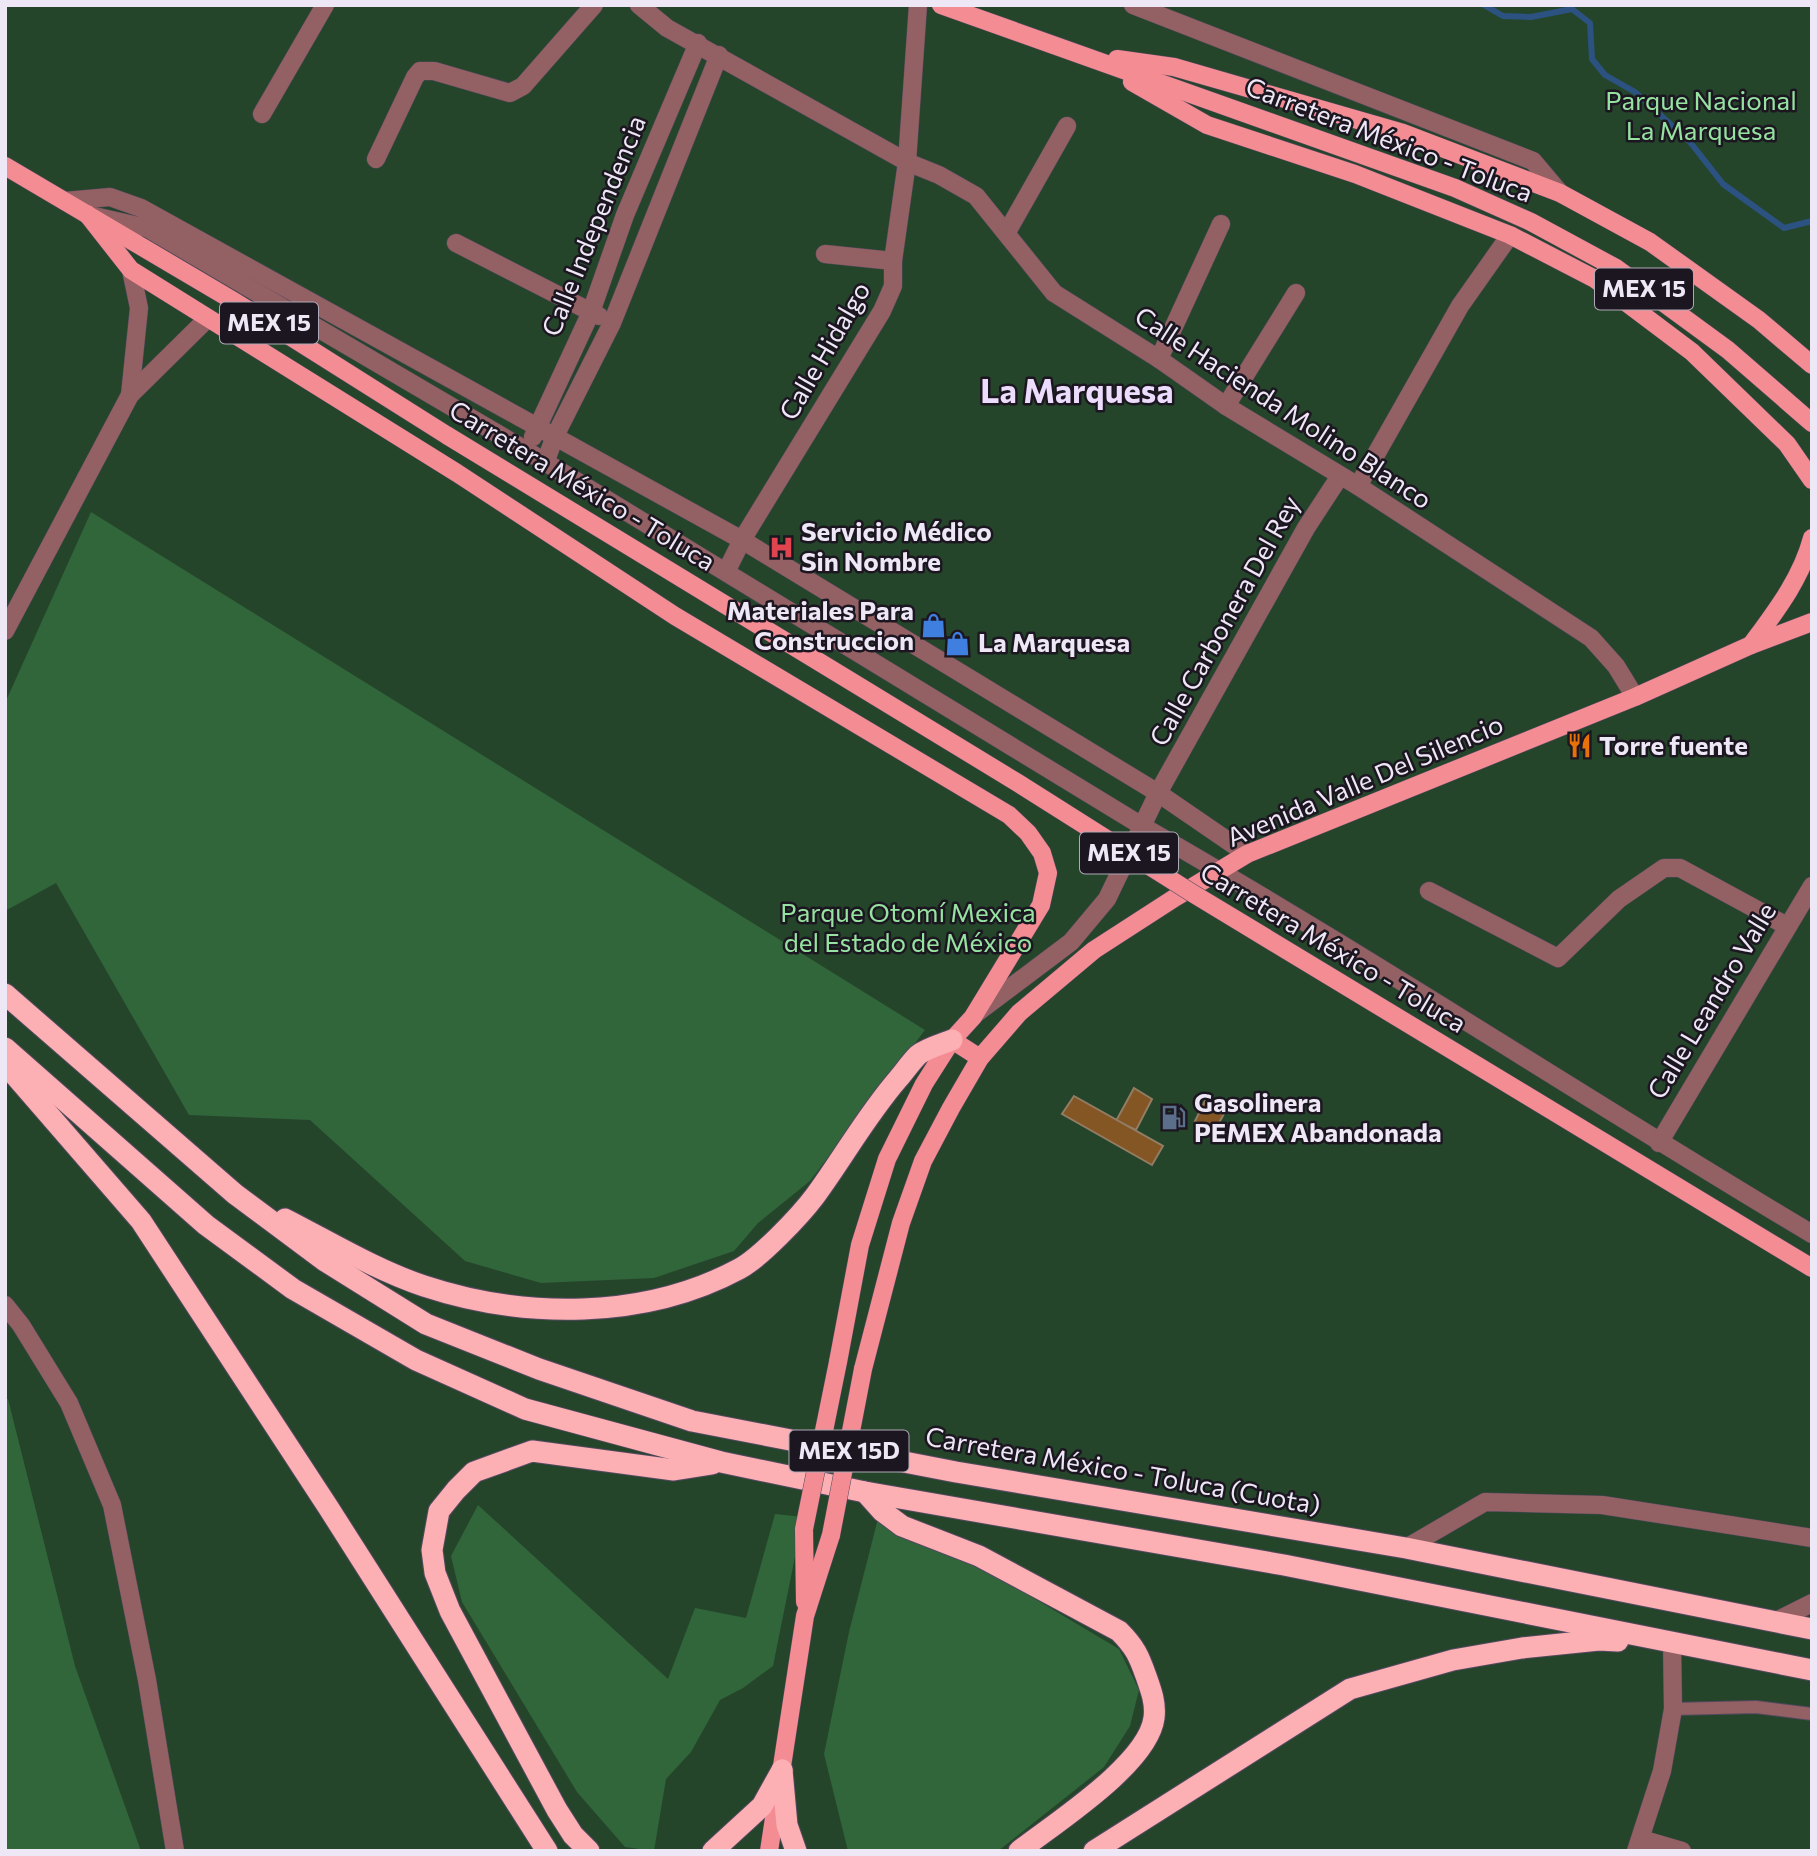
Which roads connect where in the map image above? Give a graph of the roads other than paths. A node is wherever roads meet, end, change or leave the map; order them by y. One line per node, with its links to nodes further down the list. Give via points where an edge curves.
1 (325, 5): 10 (street)
2 (594, 5): 12 (street, via 523,86 510,93 421,71)
3 (639, 5): 7 (street, Calle Hacienda Molino Blanco, via 667,28)
4 (918, 5): 13 (street, Calle Hidalgo)
5 (941, 5): 8 (main road, Carretera México - Toluca / MEX 15)
6 (1133, 5): 15 (street, via 1533,161)
7 (698, 43): 9 (street, Calle Hacienda Molino Blanco); 18 (street, Calle Independencia)
8 (1079, 54): 15 (main road, via 1174,67 1391,129); 22 (main road, via 1206,125 1355,174); 35 (main road, Carretera México - Toluca / MEX 15, via 1455,188 1531,222 1616,268 1728,350)
9 (719, 55): 13 (street, Calle Hacienda Molino Blanco); 19 (street, Calle Independencia)
10 (262, 114)
11 (1067, 126): 21 (street)
12 (376, 159)
13 (907, 162): 21 (street, Calle Hacienda Molino Blanco, via 976,197); 25 (street, Calle Hidalgo)
14 (5, 166): 16 (main road, Carretera México - Toluca / MEX 15)
15 (1560, 193): 32 (main road, via 1650,242 1759,320)
16 (65, 201): 17 (main road, Carretera México - Toluca / MEX 15); 36 (street, via 110,197 141,208)
17 (87, 214): 26 (main road); 38 (street, via 147,228); 66 (main road, Carretera México - Toluca / MEX 15, bridge)
18 (625, 215): 19 (street); 28 (street, Calle Independencia)
19 (651, 222): 30 (street, Calle Independencia)
20 (1221, 224): 31 (street)
21 (1007, 232): 31 (street, Calle Hacienda Molino Blanco, via 1054,293)
22 (1510, 235): 41 (main road, via 1595,279 1692,352 1787,444); 42 (street, via 1460,306)
23 (456, 243): 28 (street)
24 (825, 254): 25 (street)
25 (893, 261): 44 (street, Calle Hidalgo, via 893,286 882,311)
26 (131, 270): 29 (main road); 33 (street, via 139,308)
27 (1296, 293): 34 (street)
28 (591, 312): 30 (street); 36 (street, Calle Independencia)
29 (208, 318): 33 (street); 58 (main road, via 675,616 1009,815 1035,843 1048,873 1041,905)
30 (612, 323): 37 (street, Calle Independencia)
31 (1159, 359): 34 (street, Calle Hacienda Molino Blanco)
32 (1812, 365)
33 (130, 395): 47 (street)
34 (1226, 406): 40 (street, Calle Hacienda Molino Blanco)
35 (1812, 423)
36 (537, 428): 37 (street); 38 (street, Calle Independencia)
37 (555, 436): 39 (street, Calle Independencia); 44 (street)
38 (527, 451): 39 (street)
39 (545, 463): 45 (street)
40 (1340, 476): 42 (street, Calle Hacienda Molino Blanco); 50 (street, Calle Carbonera Del Rey, via 1306,528)
41 (1812, 480)
42 (1358, 486): 49 (street, Calle Hacienda Molino Blanco, via 1591,638)
43 (1812, 538): 48 (main road, via 1806,561 1785,598)
44 (742, 540): 45 (street, Calle Hidalgo); 50 (street)
45 (726, 572): 51 (street)
46 (1812, 622): 48 (main road, Avenida Valle Del Silencio)
47 (5, 631)
48 (1751, 645): 49 (main road, Avenida Valle Del Silencio)
49 (1635, 697): 52 (main road, Avenida Valle Del Silencio)
50 (1158, 793): 51 (street, Calle Carbonera Del Rey); 52 (street)
51 (1142, 827): 53 (street); 58 (street, Calle Carbonera Del Rey, via 1107,899 1071,942)
52 (1247, 854): 53 (main road, Avenida Valle Del Silencio)
53 (1220, 872): 61 (main road, Avenida Valle Del Silencio, via 1094,950 1019,1013); 63 (street)
54 (1812, 886): 56 (street, Calle Leandro Valle)
55 (1429, 891): 56 (street, via 1558,958 1619,899 1664,868 1680,868)
56 (1787, 926): 63 (street, Calle Leandro Valle)
57 (5, 994): 64 (highway, Carretera México - Toluca (Cuota) / MEX 15D)
58 (972, 1017): 59 (main road)
59 (952, 1040): 61 (main road); 64 (highway, via 919,1054 881,1099 814,1198 780,1234 741,1268 667,1298 569,1310 474,1300 422,1286); 73 (main road, bridge, via 924,1084 887,1160 860,1244 804,1529)
60 (5, 1048): 68 (highway, MEX 15D, via 206,1224 293,1289 416,1360 525,1409)
61 (980, 1058): 73 (main road, Avenida Valle Del Silencio, bridge, via 923,1161 901,1223 863,1369 831,1535)
62 (5, 1063): 83 (highway, via 141,1221)
63 (1659, 1143): 65 (street)
64 (235, 1194): 71 (highway, Carretera México - Toluca (Cuota) / MEX 15D, via 325,1261 426,1324 539,1369 692,1421 956,1472)
65 (1812, 1234)
66 (1812, 1268)
67 (5, 1305): 82 (street, via 69,1403 112,1505)
68 (721, 1462): 69 (highway, MEX 15D); 84 (highway, via 674,1470 532,1451 474,1472 439,1511 432,1550 435,1573 450,1611 557,1810)
69 (865, 1492): 76 (highway, MEX 15D, via 1271,1562); 88 (highway, via 902,1526 991,1563 1119,1631 1136,1649 1154,1696 1154,1719 1147,1737 1118,1774)
70 (1812, 1538): 71 (street, via 1602,1505 1485,1502)
71 (1406, 1548): 74 (highway, Carretera México - Toluca (Cuota) / MEX 15D)
72 (1812, 1603): 74 (street)
73 (805, 1616): 80 (main road)
74 (1774, 1622): 75 (highway, Carretera México - Toluca (Cuota) / MEX 15D)
75 (1812, 1629)
76 (1672, 1642): 77 (highway, MEX 15D); 78 (street); 89 (highway, via 1600,1640 1522,1648 1453,1660 1350,1689)
77 (1812, 1670)
78 (1673, 1709): 79 (lane, via 1756,1707); 81 (street, via 1662,1771)
79 (1812, 1714)
80 (782, 1769): 85 (highway, via 762,1806); 86 (main road); 87 (highway, via 787,1825)
81 (1639, 1845): 90 (street)
82 (175, 1851)
83 (547, 1851)
84 (589, 1851)
85 (713, 1851)
86 (769, 1851)
87 (796, 1851)
88 (1019, 1851)
89 (1094, 1851)
90 (1682, 1851)

